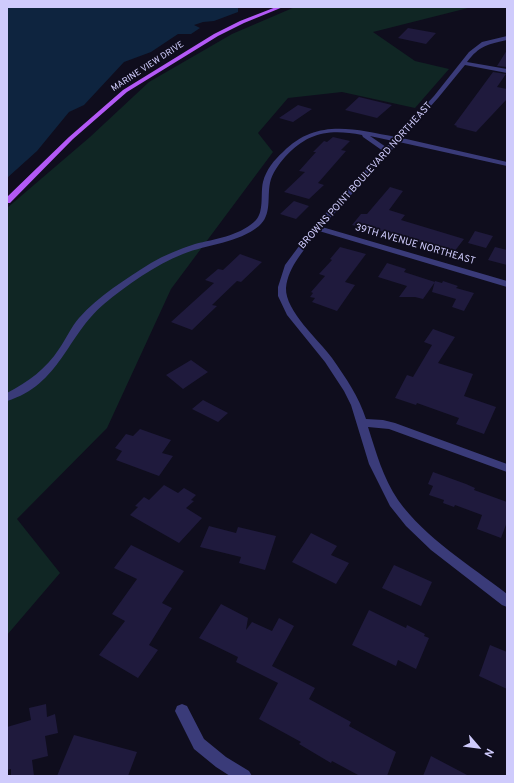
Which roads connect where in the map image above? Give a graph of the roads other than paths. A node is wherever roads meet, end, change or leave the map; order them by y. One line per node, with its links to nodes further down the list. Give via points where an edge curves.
1 (281, 7): 9 (main road, MARINE VIEW DRIVE, via 251,17 216,35 125,91 71,138)
2 (507, 38): 3 (street, BROWNS POINT BOULEVARD NORTHEAST, via 484,43 471,53)
3 (464, 63): 4 (street); 6 (street, BROWNS POINT BOULEVARD NORTHEAST)
4 (507, 71)
5 (358, 132): 6 (street); 7 (street); 12 (street, via 324,131 296,143 268,176 263,215 259,222 238,235 173,254 137,276 102,301 82,321 45,373 30,386)
6 (398, 140): 7 (street, BROWNS POINT BOULEVARD NORTHEAST); 8 (street)
7 (387, 151): 10 (street, BROWNS POINT BOULEVARD NORTHEAST)
8 (507, 164)
9 (7, 201)
10 (317, 228): 11 (street, 39TH AVENUE NORTHEAST); 13 (street, BROWNS POINT BOULEVARD NORTHEAST, via 288,267 284,276 282,296 290,313 342,380 356,405)
11 (507, 284)
12 (7, 397)
13 (362, 423): 14 (street, via 391,426); 15 (street, BROWNS POINT BOULEVARD NORTHEAST, via 374,464 396,506 435,546)
14 (507, 468)
15 (507, 601)
16 (182, 711): 17 (street, via 199,744)
17 (244, 776)

